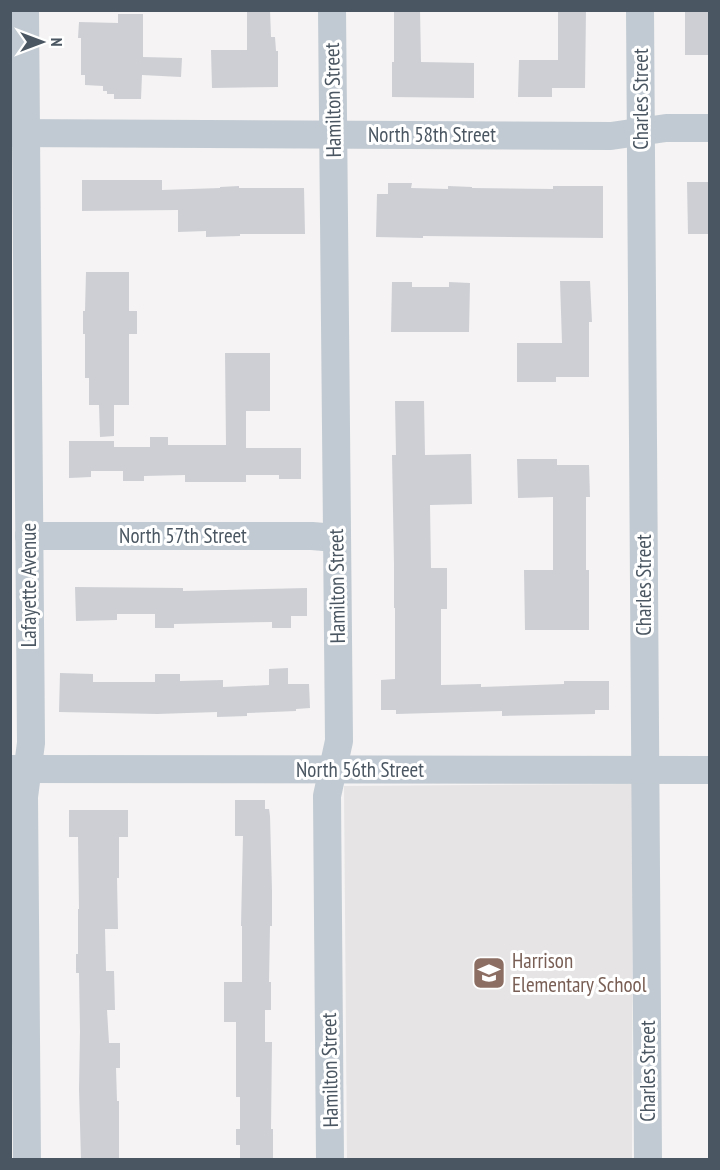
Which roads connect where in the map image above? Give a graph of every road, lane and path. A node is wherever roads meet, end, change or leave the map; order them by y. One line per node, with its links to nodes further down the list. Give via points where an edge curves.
1 (25, 10): 6 (street, Lafayette Avenue)
2 (332, 10): 7 (street, Hamilton Street)
3 (640, 10): 5 (street, Charles Street)
4 (710, 128): 5 (street, North 58th Street)
5 (641, 132): 7 (street, North 58th Street, via 611,136); 12 (street, Charles Street)
6 (18, 133): 7 (street, North 58th Street); 8 (street, Lafayette Avenue)
7 (333, 134): 9 (street, Hamilton Street)
8 (29, 536): 9 (street, North 57th Street); 10 (street, Lafayette Avenue, via 31,743)
9 (336, 538): 11 (street, Hamilton Street, via 339,741)
10 (19, 769): 11 (street, North 56th Street); 14 (street, Lafayette Avenue, via 24,797)
11 (333, 770): 12 (street, North 56th Street); 15 (street, Hamilton Street, via 327,796)
12 (645, 770): 13 (street, North 56th Street); 16 (street, Charles Street)
13 (710, 770)
14 (27, 1160)
15 (330, 1160)
16 (648, 1160)

